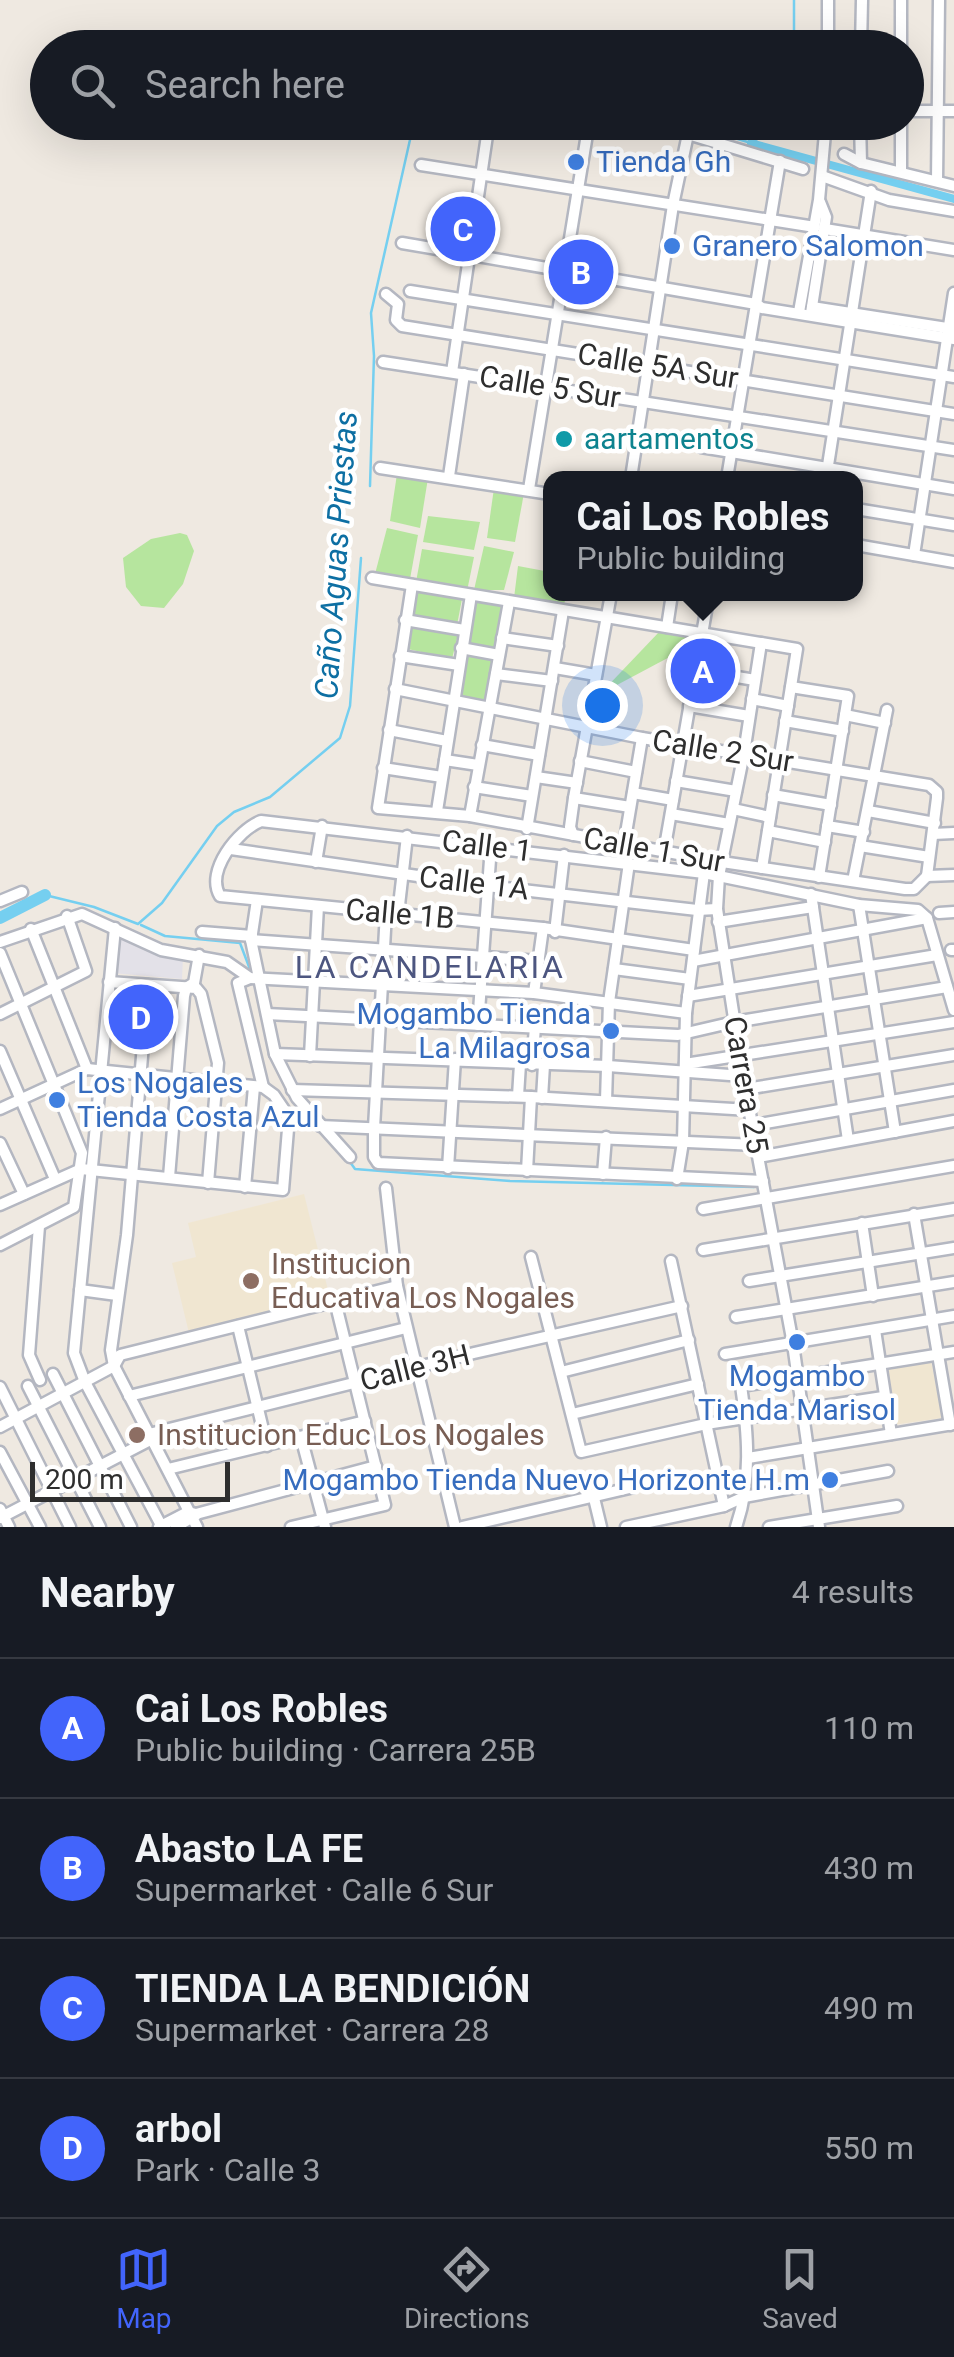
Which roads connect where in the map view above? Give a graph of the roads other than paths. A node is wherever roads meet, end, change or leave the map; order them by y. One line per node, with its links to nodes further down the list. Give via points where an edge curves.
1 (828, 0): 5 (street)
2 (862, 0): 6 (street)
3 (901, 0): 7 (street)
4 (939, 0): 9 (street)
5 (828, 30)
6 (861, 30)
7 (901, 30)
8 (924, 111): 9 (street)
9 (938, 111): 10 (street); 26 (street)
10 (954, 111)
11 (486, 140): 25 (street)
12 (586, 140): 28 (street)
13 (687, 140): 30 (street)
14 (708, 140): 19 (street)
15 (825, 140): 23 (street)
16 (861, 140): 20 (street)
17 (901, 140): 24 (street)
18 (844, 154): 20 (street)
19 (780, 162): 22 (street); 32 (street)
20 (862, 163): 24 (street)
21 (421, 166): 25 (street)
22 (803, 169)
23 (823, 169): 29 (street); 33 (street)
24 (901, 171): 26 (street)
25 (481, 174): 28 (street); 37 (street)
26 (937, 181): 27 (street)
27 (954, 186)
28 (578, 190): 30 (street); 38 (street)
29 (871, 191): 31 (street); 34 (street)
30 (672, 205): 32 (street); 39 (street)
31 (954, 211)
32 (770, 220): 33 (street); 44 (street)
33 (820, 228): 34 (street); 45 (street)
34 (864, 236): 36 (street); 47 (street)
35 (402, 243): 37 (street)
36 (954, 250)
37 (469, 254): 38 (street); 43 (street)
38 (567, 271): 39 (street); 46 (street)
39 (661, 287): 44 (street); 48 (street)
40 (410, 291): 43 (street)
41 (954, 293): 50 (street)
42 (386, 294): 49 (street, Calle 5A Sur, via 398,304 398,324)
43 (462, 299): 46 (street); 49 (street)
44 (756, 304): 45 (street); 51 (street)
45 (807, 311): 47 (street)
46 (560, 314): 48 (street); 52 (street)
47 (852, 316): 50 (street); 53 (street)
48 (654, 330): 51 (street); 55 (street)
49 (458, 333): 52 (street, Calle 5A Sur); 56 (street)
50 (951, 333): 57 (street)
51 (749, 345): 53 (street); 58 (street)
52 (554, 349): 55 (street, Calle 5A Sur); 59 (street)
53 (845, 360): 57 (street); 60 (street)
54 (383, 362): 56 (street, Calle 5 Sur)
55 (648, 365): 58 (street, Calle 5A Sur); 61 (street)
56 (458, 373): 59 (street, Calle 5 Sur); 75 (street)
57 (948, 376): 62 (street)
58 (743, 380): 60 (street, Calle 5A Sur); 64 (street)
59 (548, 387): 61 (street, Calle 5 Sur); 79 (street)
60 (839, 396): 62 (street, Calle 5A Sur); 65 (street)
61 (642, 402): 64 (street, Calle 5 Sur); 71 (street)
62 (936, 411): 63 (street, Calle 5A Sur); 66 (street)
63 (954, 414)
64 (737, 416): 65 (street, Calle 5 Sur); 69 (street)
65 (834, 432): 66 (street, Calle 5 Sur); 74 (street)
66 (931, 446): 68 (street, Calle 5 Sur); 77 (street)
67 (701, 448): 69 (street)
68 (954, 450)
69 (731, 453): 72 (street); 73 (street)
70 (380, 468): 75 (street)
71 (633, 471)
72 (728, 471)
73 (817, 471)
74 (827, 471)
75 (449, 476): 79 (street)
76 (863, 477): 77 (street)
77 (925, 484): 78 (street); 82 (street)
78 (954, 489)
79 (529, 490): 80 (street)
80 (543, 493)
81 (863, 509): 82 (street)
82 (920, 519): 83 (street); 85 (street)
83 (954, 525)
84 (863, 546): 85 (street)
85 (914, 555): 86 (street)
86 (954, 562)
87 (372, 578): 88 (street)
88 (412, 585): 89 (street); 96 (street)
89 (470, 594): 93 (street); 98 (street)
90 (610, 601): 95 (street)
91 (671, 601): 97 (street)
92 (708, 601): 99 (street)
93 (509, 602): 94 (street); 100 (street)
94 (563, 611): 95 (street); 102 (street)
95 (607, 617): 97 (street); 110 (street)
96 (405, 620): 98 (street); 104 (street)
97 (667, 627): 99 (street)
98 (464, 630): 103 (street)
99 (702, 633): 101 (street); 108 (street)
100 (502, 638): 102 (street); 105 (street)
101 (762, 643): 111 (street, Carrera 25); 113 (street, via 797,649)
102 (558, 646): 107 (street)
103 (461, 648): 105 (street); 106 (street)
104 (400, 656): 106 (street); 114 (street)
105 (499, 656): 109 (street)
106 (459, 665): 116 (street)
107 (555, 668): 110 (street); 112 (street)
108 (695, 670): 111 (street); 117 (street)
109 (496, 674): 112 (street); 119 (street)
110 (596, 675): 126 (street)
111 (755, 680): 115 (street, Carrera 25)
112 (552, 681): 123 (street)
113 (791, 687): 118 (street); 121 (street, via 848,696)
114 (395, 689): 116 (street, Calle 2 Sur); 127 (street)
115 (752, 699): 118 (street); 122 (street, Carrera 25)
116 (453, 701): 119 (street, Calle 2 Sur); 130 (street)
117 (689, 706): 122 (street); 131 (street)
118 (788, 706): 124 (street)
119 (488, 710): 123 (street, Calle 2 Sur); 132 (street)
120 (888, 710): 125 (street)
121 (846, 715): 125 (street); 128 (street)
122 (749, 716): 133 (street, Carrera 25)
123 (546, 720): 126 (street, Calle 2 Sur); 134 (street)
124 (785, 721): 128 (street); 135 (street)
125 (885, 723): 142 (street)
126 (586, 727): 129 (street, Calle 2 Sur); 137 (street)
127 (389, 730): 130 (street); 139 (street)
128 (843, 731): 140 (street)
129 (642, 738): 131 (street, Calle 2 Sur); 141 (street)
130 (447, 741): 136 (street)
131 (683, 743): 133 (street, Calle 2 Sur); 145 (street)
132 (482, 745): 134 (street); 138 (street)
133 (744, 753): 135 (street, Calle 2 Sur); 148 (street, Carrera 25)
134 (540, 755): 143 (street)
135 (779, 759): 140 (street, Calle 2 Sur); 151 (street)
136 (445, 760): 138 (street); 144 (street)
137 (580, 761): 141 (street); 146 (street)
138 (478, 765): 147 (street)
139 (383, 768): 144 (street); 159 (street, Calle 1 Sur, via 378,808)
140 (837, 769): 142 (street, Calle 2 Sur); 156 (street)
141 (636, 772): 150 (street)
142 (875, 776): 149 (street, Calle 2 Sur); 160 (street)
143 (536, 777): 146 (street); 152 (street)
144 (442, 778): 159 (street)
145 (676, 781): 148 (street); 155 (street)
146 (577, 782): 154 (street)
147 (474, 787): 152 (street); 162 (street)
148 (736, 792): 158 (street, Carrera 25)
149 (935, 792): 153 (street, Calle 2 Sur); 167 (street)
150 (632, 793): 155 (street); 157 (street)
151 (774, 795): 156 (street); 163 (street)
152 (532, 796): 168 (street)
153 (954, 797)
154 (574, 798): 157 (street); 172 (street)
155 (673, 800): 161 (street)
156 (831, 805): 166 (street)
157 (630, 807): 175 (street)
158 (732, 809): 163 (street); 164 (street, Carrera 25)
159 (436, 811): 162 (street, Calle 1 Sur)
160 (868, 811): 167 (street); 170 (street)
161 (670, 814): 164 (street); 179 (street)
162 (470, 816): 168 (street, Calle 1 Sur)
163 (770, 817): 169 (street)
164 (729, 824): 185 (street, Carrera 25)
165 (322, 826): 173 (street, Calle 1); 178 (street, Calle 1, via 261,821 248,826); 182 (street)
166 (827, 826): 170 (street); 174 (street)
167 (934, 828): 171 (street); 181 (street)
168 (527, 829): 172 (street, Calle 1 Sur)
169 (768, 831): 174 (street); 184 (street)
170 (864, 832): 177 (street)
171 (954, 833)
172 (572, 835): 175 (street, Calle 1 Sur)
173 (407, 836): 176 (street, Calle 1); 187 (street)
174 (825, 842): 190 (street)
175 (624, 845): 179 (street, Calle 1 Sur)
176 (491, 846): 180 (street, Calle 1); 192 (street)
177 (860, 846): 181 (street); 191 (street)
178 (231, 849): 182 (street, Calle 1A); 196 (street, Calle 1B, via 216,873 216,890)
179 (664, 852): 185 (street, Calle 1 Sur)
180 (564, 855): 183 (street, Calle 1); 194 (street)
181 (929, 857): 189 (street)
182 (316, 862): 187 (street, Calle 1A)
183 (629, 863): 186 (street, Calle 1); 198 (street)
184 (762, 868): 185 (street, Calle 1 Sur); 190 (street, Calle 1 Sur)
185 (720, 869): 186 (street, Calle 1); 195 (street, Calle 1); 207 (street, Carrera 25)
186 (704, 873): 202 (street)
187 (402, 874): 192 (street, Calle 1A); 204 (street)
188 (954, 874): 189 (street)
189 (927, 876): 191 (street, Calle 1 Sur, via 905,890)
190 (818, 877): 191 (street, Calle 1 Sur)
191 (853, 881)
192 (487, 886): 194 (street, Calle 1A); 209 (street)
193 (22, 892): 197 (street)
194 (559, 894): 198 (street, Calle 1A); 214 (street)
195 (811, 894): 199 (street); 201 (street)
196 (257, 900): 200 (street, Calle 1B); 216 (street)
197 (0, 901)
198 (623, 902): 202 (street, Calle 1A); 218 (street)
199 (859, 904): 205 (street); 215 (street)
200 (318, 906): 204 (street, Calle 1B); 220 (street)
201 (813, 907): 207 (street, Calle 1A); 217 (street)
202 (698, 910): 207 (street, Calle 1A); 226 (street)
203 (954, 912): 206 (street)
204 (392, 913): 209 (street, Calle 1B); 221 (street)
205 (923, 914): 215 (street, Calle 1B); 225 (street)
206 (939, 914)
207 (718, 915): 224 (street, Carrera 25)
208 (67, 916): 210 (street, via 82,914); 212 (street); 238 (street, via 86,971)
209 (485, 922): 211 (street, Calle 1B); 227 (street)
210 (115, 928): 223 (street, via 161,950); 234 (street)
211 (543, 928): 214 (street, Calle 1B); 228 (street)
212 (30, 930): 219 (street); 238 (street)
213 (202, 932): 216 (street)
214 (555, 932): 218 (street, Calle 1B)
215 (862, 932): 217 (street, Calle 1B); 229 (street)
216 (251, 938): 220 (street); 232 (street)
217 (818, 938): 224 (street, Calle 1B); 231 (street)
218 (618, 939): 226 (street, Calle 1B); 230 (street)
219 (0, 942)
220 (316, 945): 221 (street); 235 (street)
221 (384, 950): 227 (street); 236 (street)
222 (0, 954): 247 (street)
223 (199, 955): 232 (street); 240 (street, via 194,983)
224 (724, 955): 226 (street, Calle 1B); 242 (street, Carrera 25)
225 (937, 955): 229 (street); 239 (street)
226 (694, 956): 233 (street)
227 (483, 957): 228 (street); 241 (street)
228 (539, 961): 243 (street)
229 (868, 966): 231 (street); 245 (street)
230 (614, 969): 233 (street); 246 (street)
231 (823, 974): 242 (street); 248 (street)
232 (255, 978): 235 (street); 252 (street); 282 (street, via 238,984)
233 (690, 979): 244 (street)
234 (108, 982): 237 (street); 275 (street)
235 (314, 982): 236 (street); 253 (street)
236 (382, 984): 241 (street); 254 (street)
237 (148, 985): 240 (street); 277 (street)
238 (55, 987): 247 (street); 274 (street)
239 (947, 987): 245 (street); 249 (street)
240 (186, 988): 279 (street); 280 (street, via 201,994)
241 (480, 989): 243 (street); 257 (street)
242 (729, 989): 244 (street); 255 (street, Carrera 25)
243 (534, 992): 246 (street)
244 (688, 996): 250 (street)
245 (874, 1001): 248 (street); 261 (street)
246 (609, 1002): 250 (street); 259 (street)
247 (20, 1004): 251 (street); 281 (street)
248 (828, 1008): 255 (street); 262 (street)
249 (954, 1010)
250 (686, 1013): 260 (street)
251 (0, 1014)
252 (267, 1014): 253 (street); 264 (street)
253 (312, 1016): 254 (street); 266 (street)
254 (380, 1020): 257 (street); 267 (street)
255 (734, 1022): 260 (street); 268 (street, Carrera 25)
256 (954, 1022): 261 (street)
257 (478, 1025): 258 (street)
258 (535, 1027): 259 (street); 270 (street)
259 (610, 1031): 260 (street); 271 (street)
260 (684, 1031): 273 (street)
261 (878, 1034): 262 (street); 272 (street)
262 (832, 1041): 268 (street); 276 (street)
263 (0, 1052): 290 (street)
264 (275, 1054): 266 (street); 284 (street)
265 (954, 1055): 272 (street)
266 (310, 1056): 267 (street)
267 (378, 1056): 269 (street); 286 (street)
268 (740, 1056): 273 (street); 278 (street, Carrera 25)
269 (455, 1060): 270 (street); 287 (street)
270 (532, 1065): 271 (street); 288 (street); 289 (street)
271 (608, 1066): 273 (street); 291 (street)
272 (884, 1066): 276 (street); 292 (street)
273 (685, 1068): 278 (street); 293 (street)
274 (87, 1069): 275 (street); 281 (street)
275 (102, 1071): 277 (street); 312 (street)
276 (838, 1074): 283 (street); 294 (street)
277 (138, 1075): 279 (street); 315 (street)
278 (744, 1076): 283 (street, Carrera 25)
279 (178, 1078): 280 (street); 316 (street)
280 (217, 1083): 282 (street); 320 (street)
281 (55, 1084): 290 (street); 312 (street)
282 (259, 1087): 321 (street); 321 (street, via 274,1094 289,1116 283,1190)
283 (746, 1089): 296 (street, Carrera 25)
284 (292, 1090): 286 (street); 299 (street)
285 (954, 1090): 292 (street)
286 (376, 1092): 287 (street); 300 (street)
287 (452, 1095): 288 (street); 301 (street)
288 (518, 1096): 289 (street)
289 (536, 1097): 291 (street); 303 (street)
290 (20, 1100): 295 (street); 317 (street)
291 (606, 1100): 293 (street)
292 (891, 1102): 294 (street); 302 (street)
293 (684, 1104): 296 (street); 306 (street)
294 (845, 1108): 298 (street); 305 (street)
295 (0, 1109)
296 (750, 1110): 298 (street, Carrera 25)
297 (954, 1121): 302 (street)
298 (754, 1125): 308 (street, Carrera 25)
299 (320, 1126): 300 (street); 309 (street)
300 (374, 1128): 301 (street); 311 (street, via 378,1162)
301 (450, 1131): 303 (street); 311 (street)
302 (894, 1132): 305 (street)
303 (529, 1135): 304 (street); 313 (street)
304 (606, 1137): 306 (street); 314 (street)
305 (848, 1140): 308 (street)
306 (683, 1142): 308 (street); 318 (street)
307 (0, 1143): 323 (street)
308 (758, 1151): 319 (street, Carrera 25)
309 (350, 1157)
310 (954, 1166): 324 (street)
311 (448, 1168): 313 (street)
312 (86, 1169): 315 (street); 317 (street); 330 (street, via 74,1208); 344 (street)
313 (527, 1172): 314 (street)
314 (604, 1174): 318 (street)
315 (132, 1175): 316 (street); 345 (street)
316 (169, 1178): 320 (street)
317 (55, 1179): 323 (street)
318 (677, 1179): 319 (street)
319 (763, 1182): 324 (street, Carrera 25)
320 (208, 1183): 321 (street)
321 (245, 1187)
322 (386, 1188): 342 (street)
323 (24, 1194): 325 (street)
324 (765, 1196): 326 (street); 331 (street, Carrera 25)
325 (0, 1205)
326 (702, 1208)
327 (954, 1209): 328 (street)
328 (914, 1214): 329 (street); 335 (street)
329 (862, 1223): 331 (street); 338 (street)
330 (39, 1226): 332 (street); 371 (street, via 29,1355)
331 (774, 1238): 334 (street); 339 (street, Carrera 25)
332 (0, 1245)
333 (954, 1248): 335 (street)
334 (703, 1250)
335 (922, 1254): 338 (street); 343 (street)
336 (531, 1257): 356 (street)
337 (671, 1261): 348 (street)
338 (868, 1262): 339 (street); 346 (street)
339 (781, 1276): 340 (street); 349 (street, Carrera 25)
340 (749, 1281)
341 (954, 1282): 343 (street)
342 (397, 1286): 347 (street); 354 (street)
343 (927, 1286): 346 (street); 352 (street)
344 (80, 1290): 345 (street); 363 (street)
345 (117, 1295): 365 (street)
346 (874, 1296): 349 (street)
347 (335, 1301): 353 (street); 358 (street)
348 (682, 1306): 356 (street, Calle 3H); 357 (street)
349 (786, 1310): 351 (street); 359 (street, Carrera 25)
350 (954, 1316): 352 (street)
351 (736, 1317)
352 (933, 1320): 355 (street); 362 (street)
353 (238, 1326): 365 (street, via 120,1355); 366 (street)
354 (406, 1328): 358 (street); 367 (street)
355 (875, 1330): 359 (street); 364 (street)
356 (552, 1336): 367 (street, Calle 3H); 368 (street)
357 (689, 1340): 368 (street); 374 (street)
358 (345, 1343): 366 (street); 373 (street)
359 (793, 1344): 361 (street); 370 (street, Carrera 25)
360 (954, 1352): 362 (street)
361 (725, 1354)
362 (938, 1354): 364 (street); 376 (street)
363 (76, 1364): 369 (street); 372 (street)
364 (880, 1364): 370 (street); 380 (street)
365 (114, 1366): 372 (street); 379 (street)
366 (248, 1367): 379 (street); 382 (street)
367 (416, 1369): 373 (street, Calle 3H); 424 (street)
368 (561, 1372): 384 (street)
369 (53, 1374): 371 (street); 377 (street)
370 (797, 1377): 383 (street, Carrera 25); 385 (street, via 741,1386)
371 (40, 1380): 375 (street)
372 (85, 1382): 377 (street); 397 (street)
373 (355, 1383): 382 (street, Calle 3H); 387 (street)
374 (698, 1384): 384 (street); 388 (street)
375 (28, 1386): 378 (street); 381 (street)
376 (949, 1387): 389 (street)
377 (64, 1393): 381 (street); 399 (street)
378 (1, 1394): 386 (street)
379 (130, 1396): 392 (street)
380 (884, 1398): 383 (street); 391 (street)
381 (38, 1406): 386 (street); 403 (street)
382 (257, 1406): 392 (street, Calle 3H); 394 (street)
383 (802, 1410): 385 (street); 395 (street, Carrera 25)
384 (572, 1414): 388 (street, via 580,1452)
385 (748, 1418): 388 (street); 398 (street)
386 (14, 1420): 390 (street); 407 (street)
387 (365, 1422): 393 (street, Calle 3H); 400 (street)
388 (706, 1424): 411 (street)
389 (952, 1424): 391 (street)
390 (0, 1427)
391 (891, 1434): 395 (street)
392 (150, 1436): 397 (street, Calle 3H); 401 (street)
393 (301, 1437): 394 (street, Calle 3H); 404 (street)
394 (267, 1446): 401 (street, Calle 3H)
395 (807, 1448): 398 (street); 405 (street, Carrera 25)
396 (0, 1452): 410 (street)
397 (125, 1453): 399 (street, Calle 3H); 417 (street)
398 (748, 1458): 409 (street)
399 (100, 1466): 403 (street, Calle 3H); 421 (street)
400 (376, 1466): 404 (street); 415 (street, via 385,1505)
401 (168, 1469): 414 (street)
402 (888, 1471): 405 (street)
403 (76, 1479): 407 (street, Calle 3H); 420 (street)
404 (311, 1482): 414 (street); 415 (street)
405 (814, 1483): 409 (street); 416 (street, Carrera 25)
406 (634, 1487): 408 (street)
407 (52, 1491): 410 (street, Calle 3H); 419 (street)
408 (593, 1494): 424 (street); 425 (street)
409 (744, 1497): 411 (street); 427 (street)
410 (28, 1504): 413 (street, Calle 3H); 418 (street)
411 (724, 1506): 426 (street)
412 (897, 1506): 416 (street)
413 (3, 1518)
414 (193, 1518): 417 (street); 422 (street)
415 (324, 1523): 423 (street)
416 (819, 1523): 428 (street)
417 (160, 1526)
418 (40, 1527)
419 (70, 1527)
420 (100, 1527)
421 (132, 1527)
422 (176, 1527)
423 (291, 1527)
424 (459, 1527)
425 (601, 1527)
426 (626, 1527)
427 (736, 1527)
428 (769, 1527)

